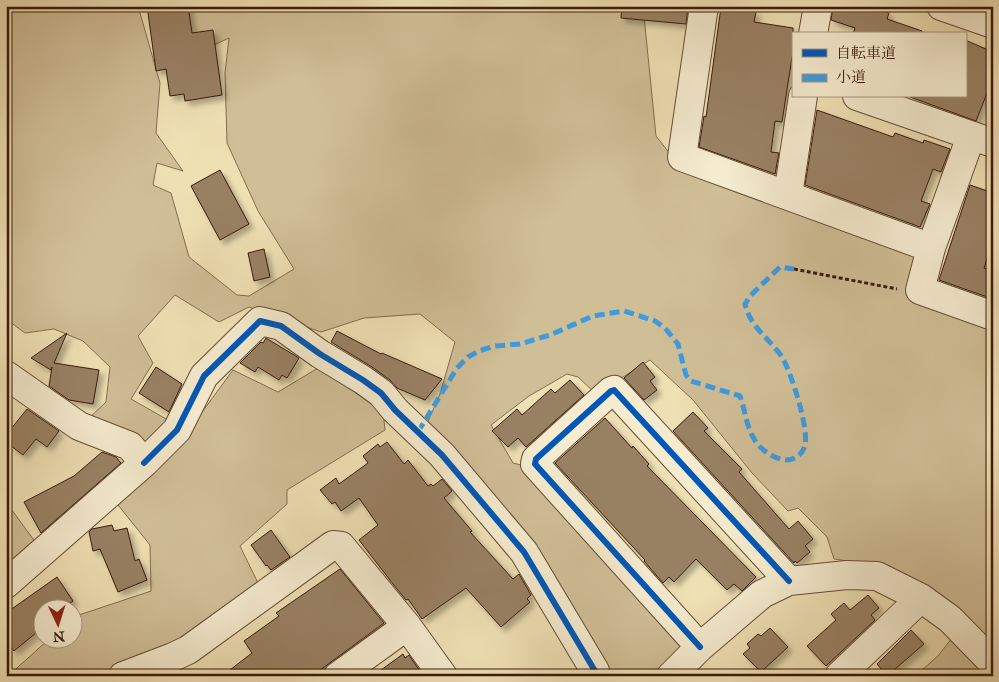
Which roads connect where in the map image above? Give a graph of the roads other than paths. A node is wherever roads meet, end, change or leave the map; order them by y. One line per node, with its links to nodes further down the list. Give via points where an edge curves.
1 (704, 6): 9 (street, via 682,157)
2 (818, 6): 5 (street)
3 (941, 6): 4 (street)
4 (993, 24)
5 (813, 32)
6 (803, 98): 9 (street)
7 (863, 98): 8 (street)
8 (982, 139): 10 (street)
9 (788, 195): 10 (street)
10 (932, 248): 11 (street, via 920,290)
11 (993, 316)
12 (6, 375): 13 (street, via 79,426 130,446)
13 (144, 463): 15 (street); 20 (street, via 177,430 204,376 260,321 281,326 381,393 442,455 524,552)
14 (789, 581): 16 (street, via 847,575 877,576); 18 (street, via 762,594); 18 (street, via 612,390 536,459 535,464)
15 (6, 584)
16 (922, 598): 19 (street, via 950,619); 25 (street)
17 (407, 626): 21 (street, via 341,546 334,545 188,650); 22 (street); 23 (street)
18 (700, 647): 24 (street)
19 (993, 663)
20 (595, 671)
21 (123, 676)
22 (338, 676)
23 (443, 676)
24 (670, 676)
25 (839, 676)

